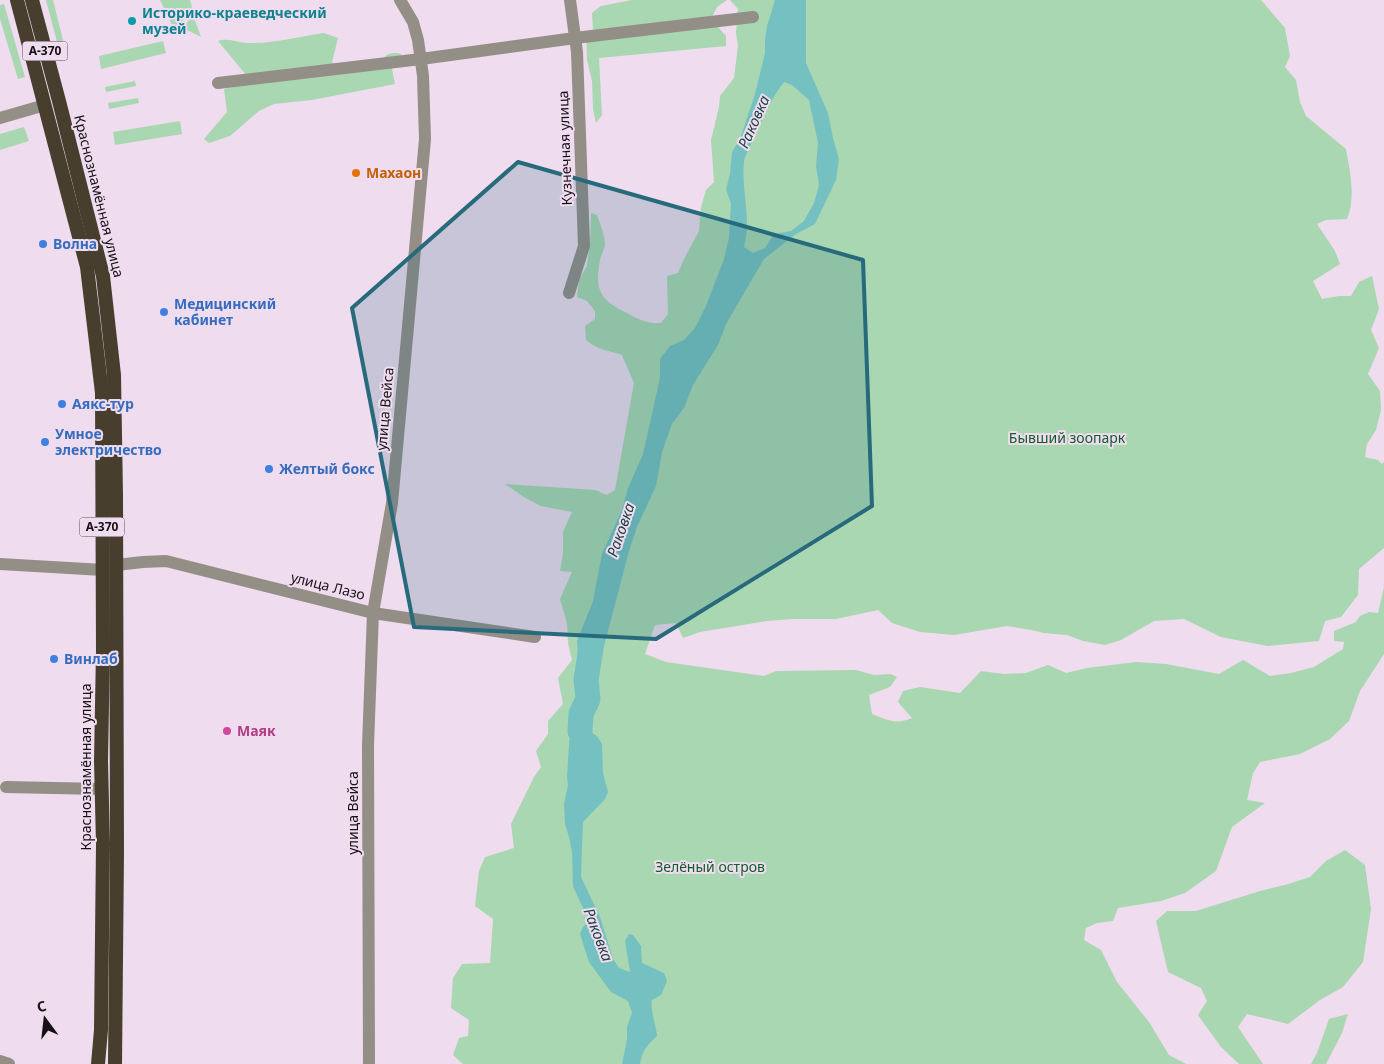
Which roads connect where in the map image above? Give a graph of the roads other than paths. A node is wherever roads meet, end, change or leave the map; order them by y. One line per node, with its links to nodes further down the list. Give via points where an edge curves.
1 (17, 0): 9 (highway, Краснознамённая улица / А-370)
2 (32, 0): 12 (highway, Краснознамённая улица / А-370, via 103,276 109,317)
3 (400, 0): 7 (street, улица Вейса, via 413,22)
4 (570, 0): 6 (street, Кузнечная улица)
5 (753, 18): 6 (street)
6 (575, 38): 7 (street); 11 (street, Кузнечная улица, via 584,246)
7 (421, 59): 8 (street); 16 (street, улица Вейса, via 425,139 392,503)
8 (218, 83)
9 (45, 105): 10 (street); 12 (highway, Краснознамённая улица / А-370, via 87,267)
10 (0, 118)
11 (569, 293)
12 (107, 378): 14 (highway, Краснознамённая улица / А-370); 15 (highway, Краснознамённая улица / А-370, via 102,393)
13 (0, 564): 15 (street)
14 (116, 566): 16 (street, улица Лазо, via 166,561); 19 (highway, Краснознамённая улица / А-370)
15 (103, 570): 18 (highway, Краснознамённая улица / А-370)
16 (373, 613): 17 (street, улица Лазо); 26 (street, улица Вейса, via 368,745)
17 (535, 637)
18 (102, 728): 19 (highway); 21 (highway, Краснознамённая улица / А-370)
19 (116, 728): 25 (highway, Краснознамённая улица / А-370)
20 (6, 787): 21 (street)
21 (102, 789): 24 (highway, Краснознамённая улица / А-370)
22 (0, 1061): 23 (street)
23 (10, 1064)
24 (98, 1064)
25 (115, 1064)
26 (369, 1064)

